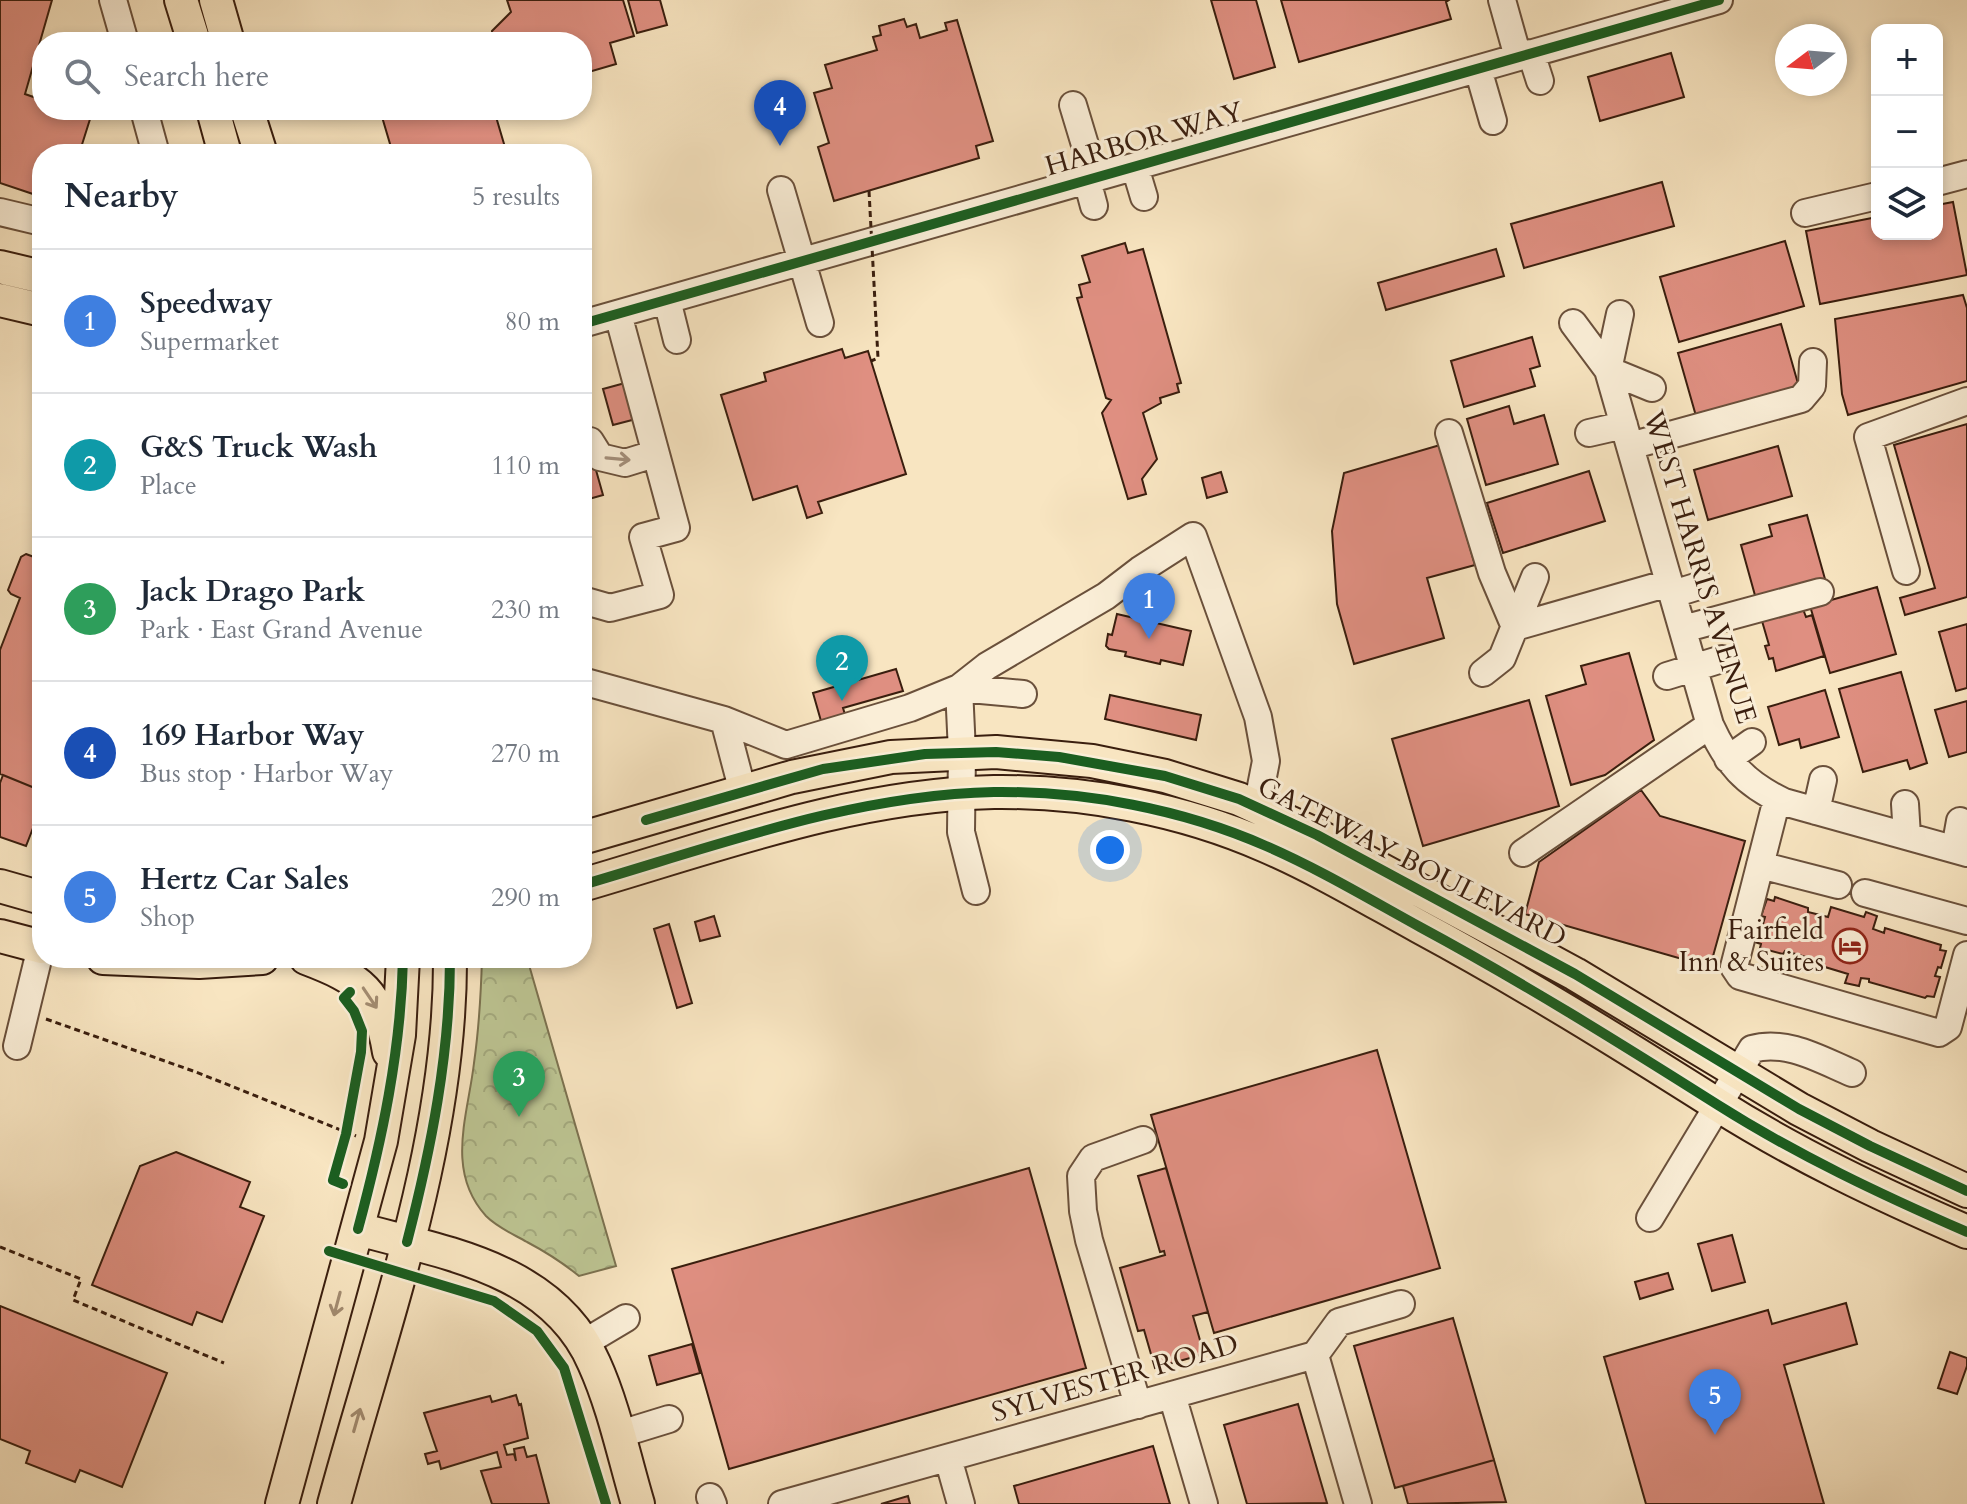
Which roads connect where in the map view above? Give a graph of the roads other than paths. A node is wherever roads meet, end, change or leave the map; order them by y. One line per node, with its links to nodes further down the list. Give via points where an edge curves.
1 (113, 0): 6 (street)
2 (181, 0): 7 (main road)
3 (216, 0): 8 (main road)
4 (1502, 0): 9 (street)
5 (1719, 0): 9 (street, HARBOR WAY)
6 (122, 32)
7 (191, 32)
8 (225, 32)
9 (1525, 55): 10 (street, HARBOR WAY); 11 (street)
10 (1478, 69): 16 (street); 20 (street, HARBOR WAY)
11 (1540, 81)
12 (1073, 105): 22 (street)
13 (147, 120): 17 (street)
14 (216, 120): 18 (main road)
15 (250, 120): 19 (main road)
16 (1493, 121)
17 (153, 144)
18 (222, 144)
19 (258, 144)
20 (1135, 167): 22 (street, HARBOR WAY); 25 (street)
21 (1967, 174): 23 (street)
22 (1091, 179): 27 (street); 31 (street, HARBOR WAY)
23 (1943, 180)
24 (781, 190): 31 (street)
25 (1144, 197)
26 (1871, 197): 29 (street)
27 (1094, 206)
28 (0, 212): 30 (street)
29 (1805, 213)
30 (32, 220)
31 (801, 262): 35 (street, HARBOR WAY); 40 (street)
32 (0, 267): 33 (main road)
33 (32, 275)
34 (0, 300): 36 (main road)
35 (667, 300): 37 (street, HARBOR WAY); 42 (street)
36 (32, 308)
37 (618, 314): 39 (street, HARBOR WAY); 51 (street)
38 (1620, 314): 44 (street)
39 (592, 321)
40 (820, 323)
41 (1573, 323): 44 (street)
42 (677, 340)
43 (1813, 362): 49 (street, via 1812,386 1801,399)
44 (1608, 370): 45 (street); 49 (street, WEST HARRIS AVENUE)
45 (1652, 388)
46 (1967, 401): 52 (street, via 1868,437)
47 (1449, 433): 58 (street, via 1492,573)
48 (1589, 433): 49 (street)
49 (1627, 436): 55 (street, WEST HARRIS AVENUE)
50 (592, 444): 51 (street, one-way to 51, via 600,457 625,463)
51 (654, 454): 57 (street, via 676,528 643,537 660,595 610,608)
52 (1906, 571)
53 (1535, 577): 58 (street)
54 (1702, 585): 55 (street)
55 (1671, 589): 58 (street); 59 (street, WEST HARRIS AVENUE)
56 (1820, 592): 59 (street)
57 (592, 603)
58 (1515, 627): 62 (street, via 1502,658)
59 (1683, 629): 61 (street, WEST HARRIS AVENUE)
60 (1722, 659): 61 (street)
61 (1693, 667): 63 (street); 68 (street, WEST HARRIS AVENUE)
62 (1483, 673)
63 (1667, 676)
64 (592, 684): 67 (street)
65 (959, 688): 66 (street); 67 (street, via 786,745); 70 (street); 77 (street, via 1193,536 1258,717 1266,761)
66 (1023, 694)
67 (724, 720): 73 (street)
68 (1710, 725): 71 (street, WEST HARRIS AVENUE); 83 (street)
69 (1752, 742): 71 (street)
70 (962, 752): 73 (main road, GATEWAY BOULEVARD, via 855,763); 74 (street); 77 (main road, GATEWAY BOULEVARD, via 1127,767)
71 (1728, 759): 75 (street, WEST HARRIS AVENUE, via 1761,792)
72 (1823, 780): 78 (street)
73 (743, 792): 80 (main road, GATEWAY BOULEVARD)
74 (961, 794): 85 (main road, GATEWAY BOULEVARD, via 814,817); 88 (street, via 961,832); 103 (main road, GATEWAY BOULEVARD, via 1023,793 1119,802 1192,819 1265,845 1516,979)
75 (1777, 799): 78 (street, WEST HARRIS AVENUE); 84 (street)
76 (1905, 804): 81 (street)
77 (1257, 807): 100 (main road, GATEWAY BOULEVARD, via 1575,974)
78 (1816, 811): 81 (street, WEST HARRIS AVENUE)
79 (1960, 821): 82 (street)
80 (592, 835)
81 (1907, 836): 82 (street, WEST HARRIS AVENUE)
82 (1961, 851)
83 (1523, 853)
84 (1760, 865): 86 (street); 94 (street, via 1734,967 1740,976 1939,1033 1948,1027)
85 (592, 882)
86 (1838, 885)
87 (0, 886): 90 (main road)
88 (976, 891)
89 (1865, 893): 91 (street)
90 (32, 895)
91 (1967, 921)
92 (0, 936): 93 (main road)
93 (32, 944)
94 (1967, 955)
95 (36, 968): 99 (street)
96 (331, 968): 102 (main road, one-way to 102, via 370,995 386,1034)
97 (402, 968): 102 (main road)
98 (450, 968): 109 (main road, via 436,1114)
99 (17, 1046)
100 (1738, 1072): 101 (street, via 1752,1049 1768,1044); 103 (street); 105 (main road, GATEWAY BOULEVARD, via 1827,1124)
101 (1852, 1073)
102 (391, 1083): 107 (main road)
103 (1718, 1105): 106 (street); 108 (main road, GATEWAY BOULEVARD, via 1857,1182)
104 (1143, 1140): 115 (street, via 1093,1158 1081,1176 1092,1251)
105 (1967, 1191)
106 (1650, 1218)
107 (358, 1229): 109 (main road); 119 (main road, one-way to 119)
108 (1967, 1232)
109 (407, 1242): 112 (main road, via 517,1280 551,1304); 120 (main road, one-way to 109)
110 (1401, 1304): 113 (street, via 1339,1322)
111 (626, 1318): 112 (street)
112 (584, 1343): 117 (main road)
113 (1315, 1355): 114 (street, SYLVESTER ROAD); 125 (street)
114 (1172, 1395): 115 (street, SYLVESTER ROAD); 124 (street)
115 (1138, 1405): 118 (street, SYLVESTER ROAD)
116 (669, 1419): 117 (street)
117 (617, 1435): 121 (main road)
118 (948, 1458): 122 (street, SYLVESTER ROAD); 123 (street)
119 (285, 1493)
120 (335, 1500)
121 (638, 1504)
122 (782, 1504)
123 (961, 1504)
124 (1204, 1504)
125 (1358, 1504)

